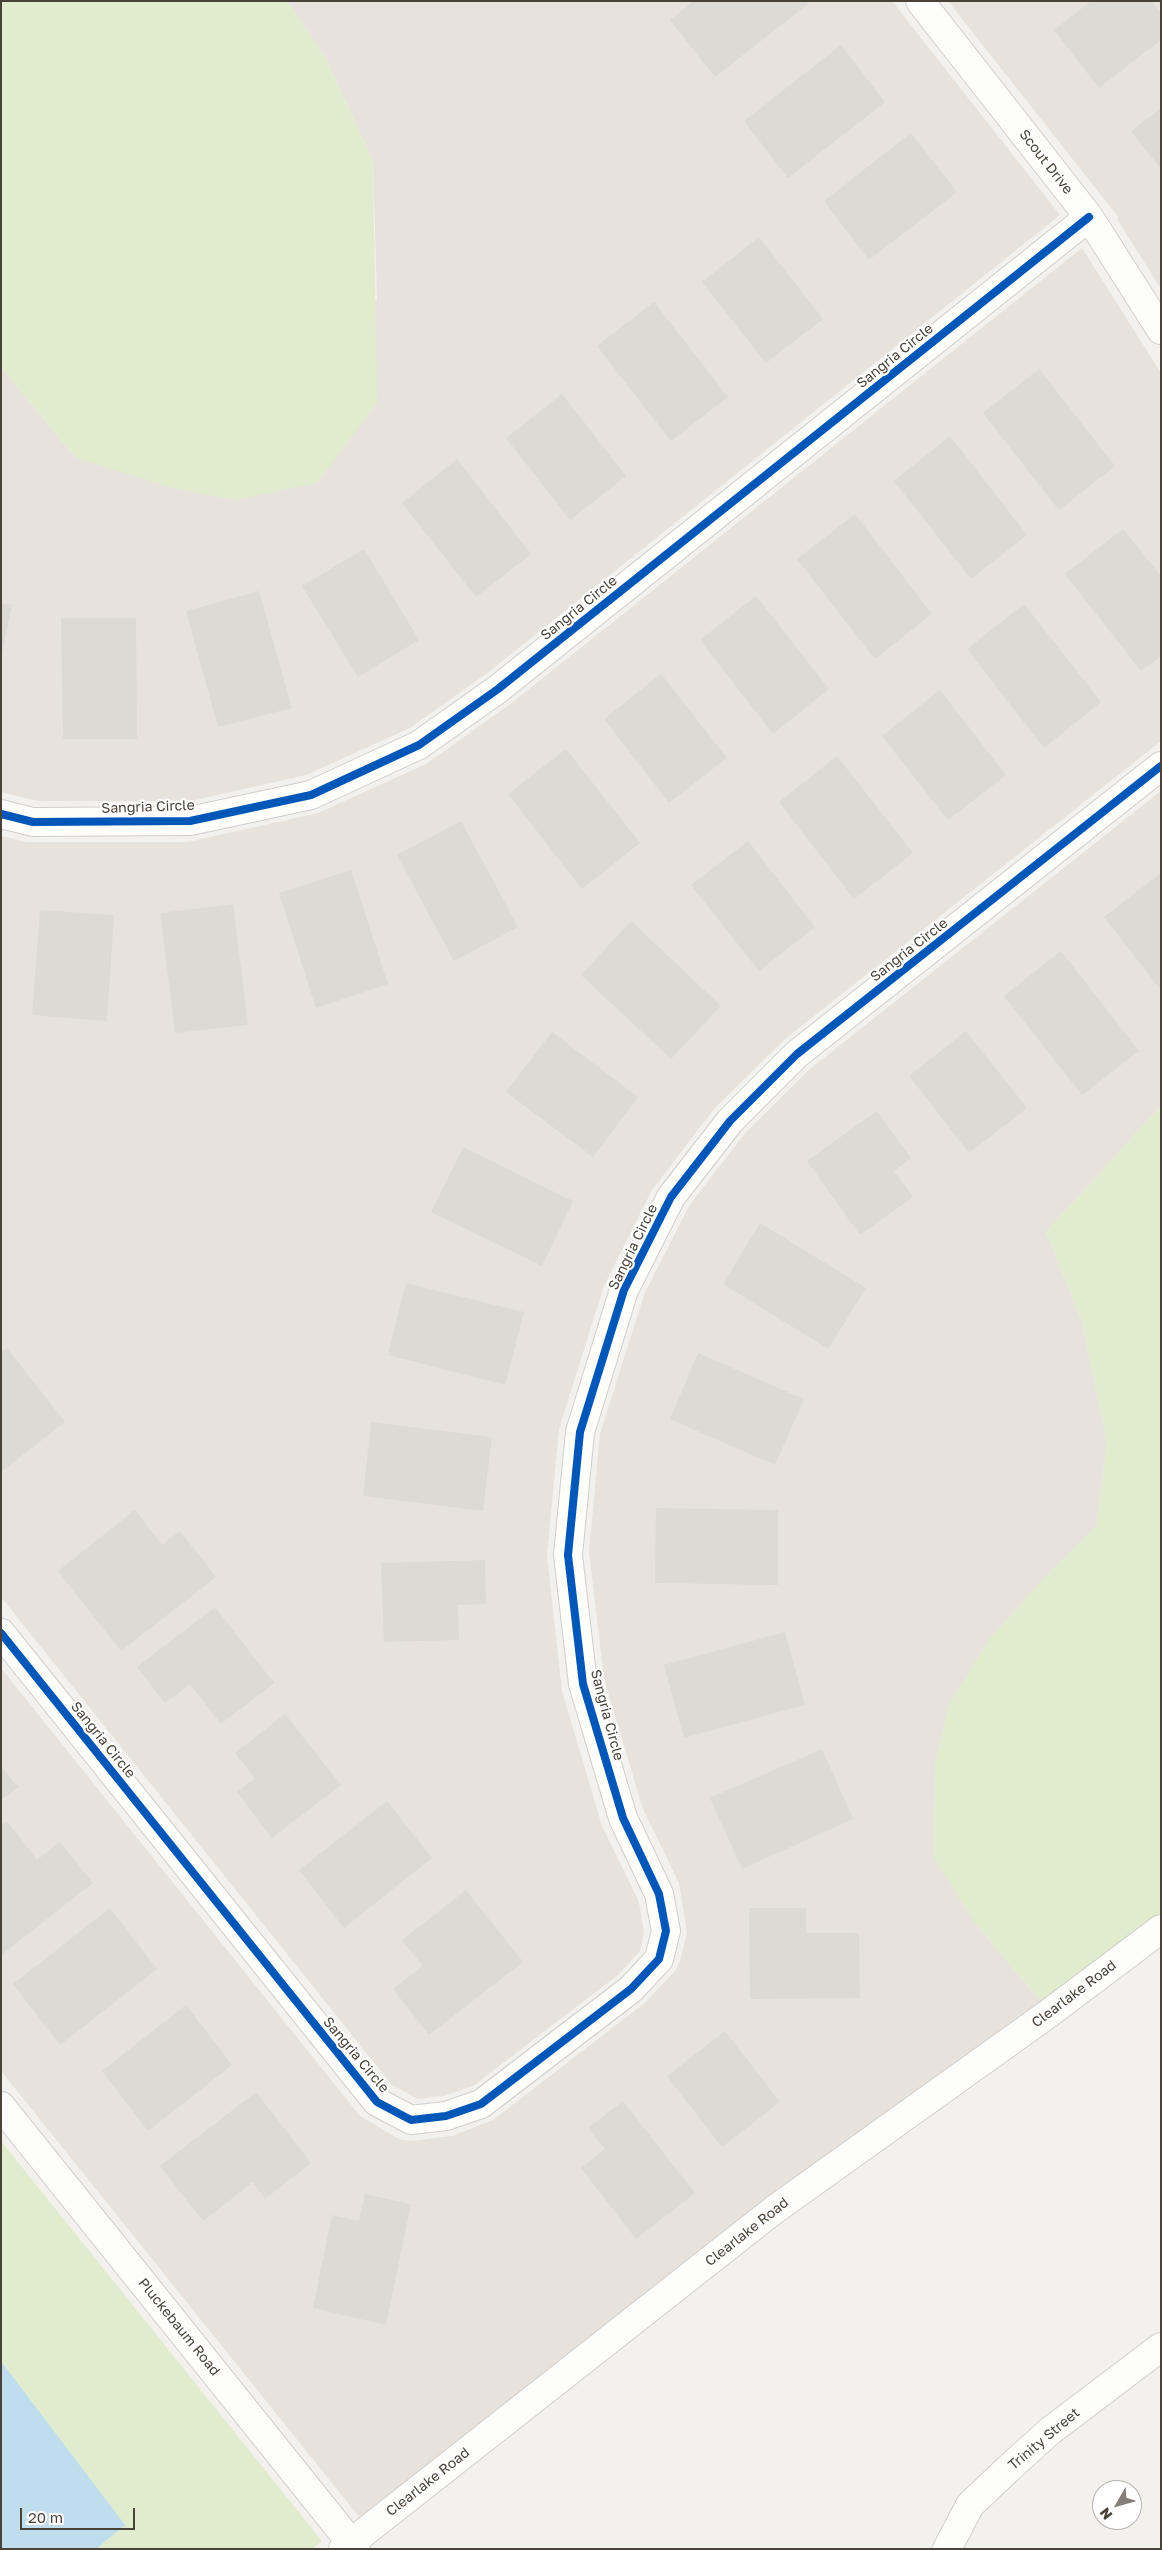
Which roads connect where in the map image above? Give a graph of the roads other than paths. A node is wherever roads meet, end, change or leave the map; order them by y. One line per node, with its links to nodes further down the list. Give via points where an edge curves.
1 (920, 1): 2 (street, Scout Drive)
2 (1089, 217): 3 (street, Scout Drive); 5 (street, Sangria Circle, via 498,689 419,745 311,795 190,821 33,822)
3 (1161, 330)
4 (1161, 766): 6 (street, Sangria Circle, via 797,1054 730,1121 671,1197 624,1290 580,1432 568,1555 583,1684 624,1818 659,1894 666,1931 659,1959 632,1989 481,2104 446,2116 411,2120 377,2102)
5 (1, 814)
6 (1, 1633)
7 (1161, 1929): 10 (street, Clearlake Road, via 1040,2020 774,2210)
8 (1, 2106): 10 (street, Pluckebaum Road)
9 (1161, 2347): 11 (street, Trinity Street, via 1050,2431 989,2487 970,2505)
10 (350, 2547)
11 (947, 2549)

